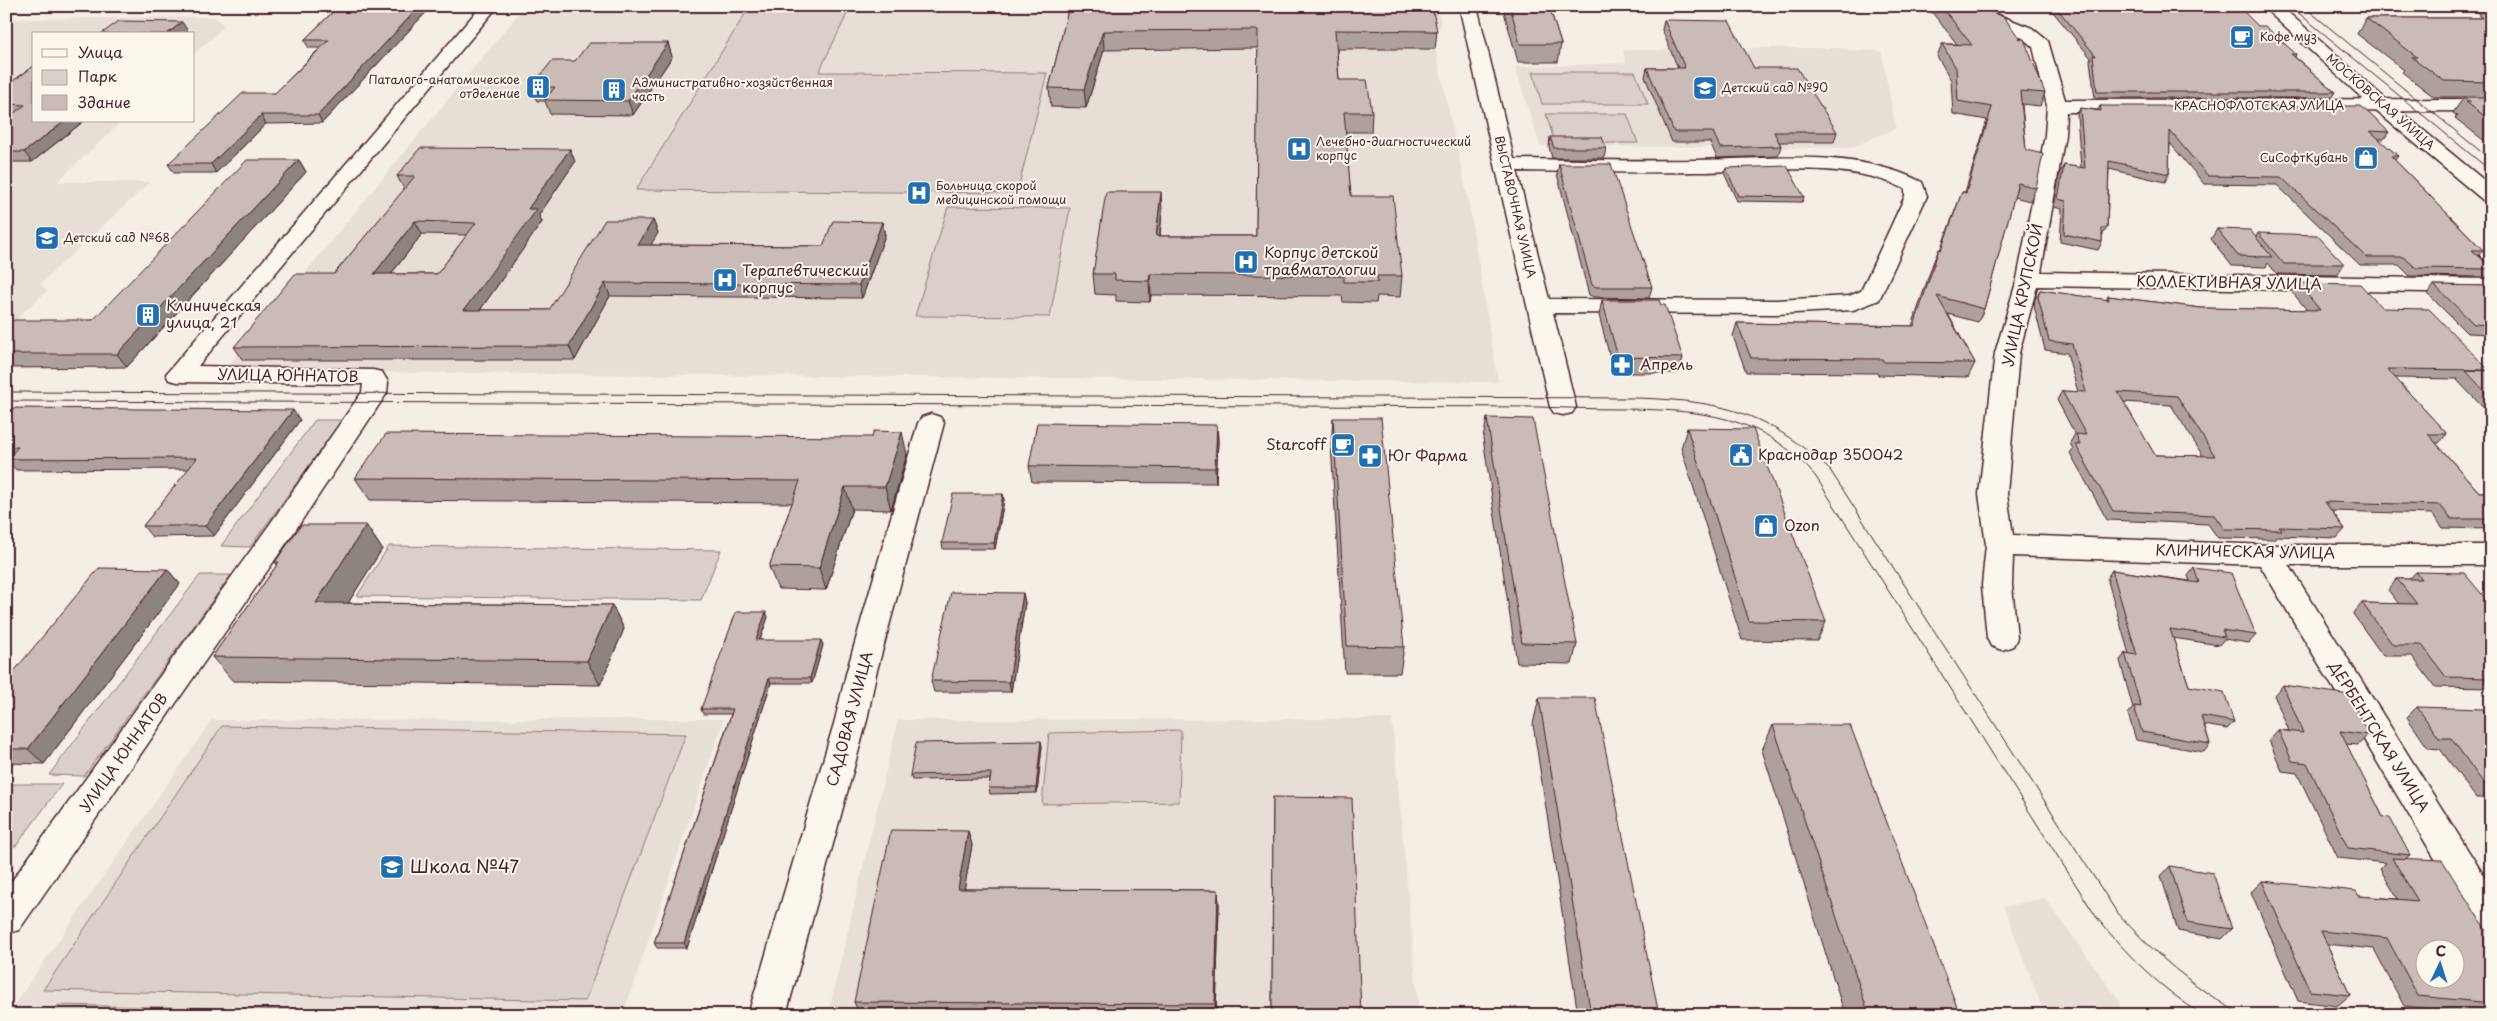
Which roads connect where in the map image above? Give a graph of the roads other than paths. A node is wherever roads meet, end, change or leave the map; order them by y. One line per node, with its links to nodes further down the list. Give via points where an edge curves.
1 (490, 6): 19 (street, УЛИЦА ЮННАТОВ, via 178,374 359,376 373,378 376,382 374,393 282,528)
2 (1468, 6): 8 (street, ВЫСТАВОЧНАЯ УЛИЦА)
3 (1959, 6): 6 (street, УЛИЦА КРУПСКОЙ, via 2026,32 2042,45)
4 (2270, 6): 7 (street, МОСКОВСКАЯ УЛИЦА)
5 (2491, 105): 7 (street, КРАСНОФЛОТСКАЯ УЛИЦА)
6 (2057, 106): 7 (street, КРАСНОФЛОТСКАЯ УЛИЦА); 10 (street, УЛИЦА КРУПСКОЙ, via 2055,135)
7 (2382, 106): 9 (street, МОСКОВСКАЯ УЛИЦА)
8 (1506, 165): 12 (street, ВЫСТАВОЧНАЯ УЛИЦА); 12 (street, via 1829,166 1886,172 1915,186 1916,196 1871,294 1854,303 1776,307)
9 (2491, 197)
10 (2028, 279): 11 (street, КОЛЛЕКТИВНАЯ УЛИЦА); 15 (street, УЛИЦА КРУПСКОЙ, via 2007,353 1992,494)
11 (2491, 286)
12 (1539, 306): 13 (street, ВЫСТАВОЧНАЯ УЛИЦА)
13 (1563, 408)
14 (931, 423): 21 (street, САДОВАЯ УЛИЦА, via 849,730)
15 (2000, 545): 16 (street, КЛИНИЧЕСКАЯ УЛИЦА); 18 (street, УЛИЦА КРУПСКОЙ, via 1997,586)
16 (2268, 555): 17 (street, КЛИНИЧЕСКАЯ УЛИЦА); 20 (street, ДЕРБЕНТСКАЯ УЛИЦА)
17 (2491, 555)
18 (2002, 638)
19 (6, 918)
20 (2491, 919)
21 (767, 1015)

